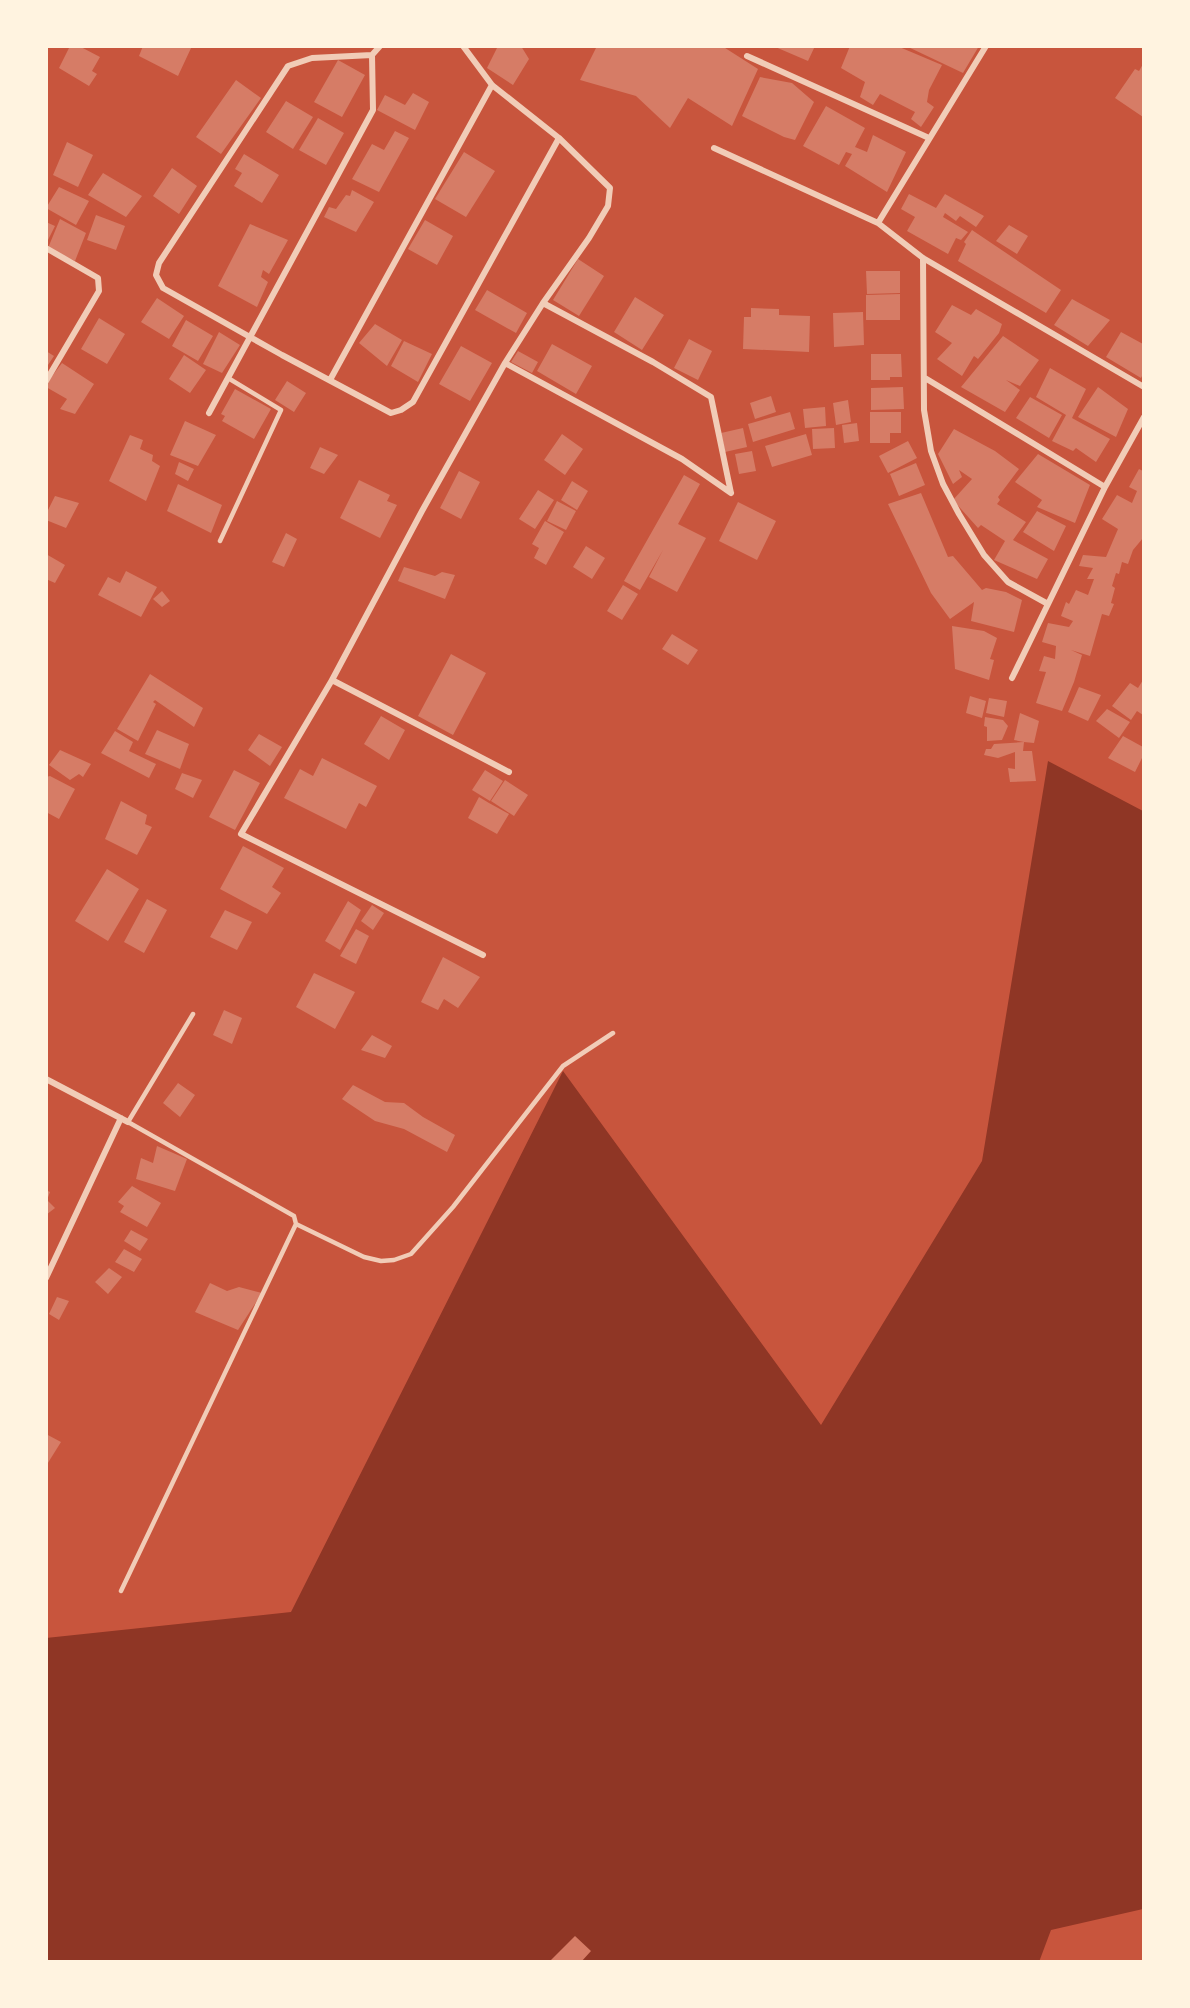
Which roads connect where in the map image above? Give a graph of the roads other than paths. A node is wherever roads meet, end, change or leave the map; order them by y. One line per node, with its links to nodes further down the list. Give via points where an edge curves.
1 (380, 46): 4 (street)
2 (463, 46): 6 (street)
3 (986, 46): 8 (street)
4 (372, 55): 14 (street, via 373,110); 14 (street, via 312,58 288,66 159,263 156,275 162,288)
5 (747, 56): 8 (street)
6 (492, 85): 7 (street); 18 (street)
7 (558, 138): 13 (street, via 610,188 608,206); 18 (street, via 413,402 391,413)
8 (929, 138): 10 (street)
9 (714, 148): 10 (street)
10 (878, 224): 12 (street)
11 (46, 248): 19 (street, via 98,278 99,291)
12 (923, 258): 17 (street); 20 (street)
13 (543, 303): 15 (street); 15 (street, via 711,397 731,493 682,459)
14 (251, 337): 16 (street); 18 (street)
15 (505, 363): 27 (street)
16 (228, 378): 21 (street); 24 (lane, via 281,410)
17 (924, 378): 23 (street); 25 (street, via 924,410 931,452 959,514 984,555 1008,582)
18 (330, 380)
19 (46, 381)
20 (1143, 387)
21 (209, 413)
22 (1143, 417): 23 (street)
23 (1105, 487): 25 (street)
24 (220, 541)
25 (1048, 604): 26 (street)
26 (1012, 678)
27 (332, 680): 28 (street); 29 (street, via 241,834)
28 (509, 772)
29 (483, 955)
30 (193, 1014): 34 (lane)
31 (613, 1033): 35 (lane, via 563,1066 453,1207 411,1254 387,1261 364,1257)
32 (46, 1079): 33 (street)
33 (121, 1118): 34 (street); 36 (street)
34 (128, 1122): 35 (lane, via 294,1216)
35 (296, 1224): 37 (lane)
36 (46, 1278)
37 (121, 1591)

